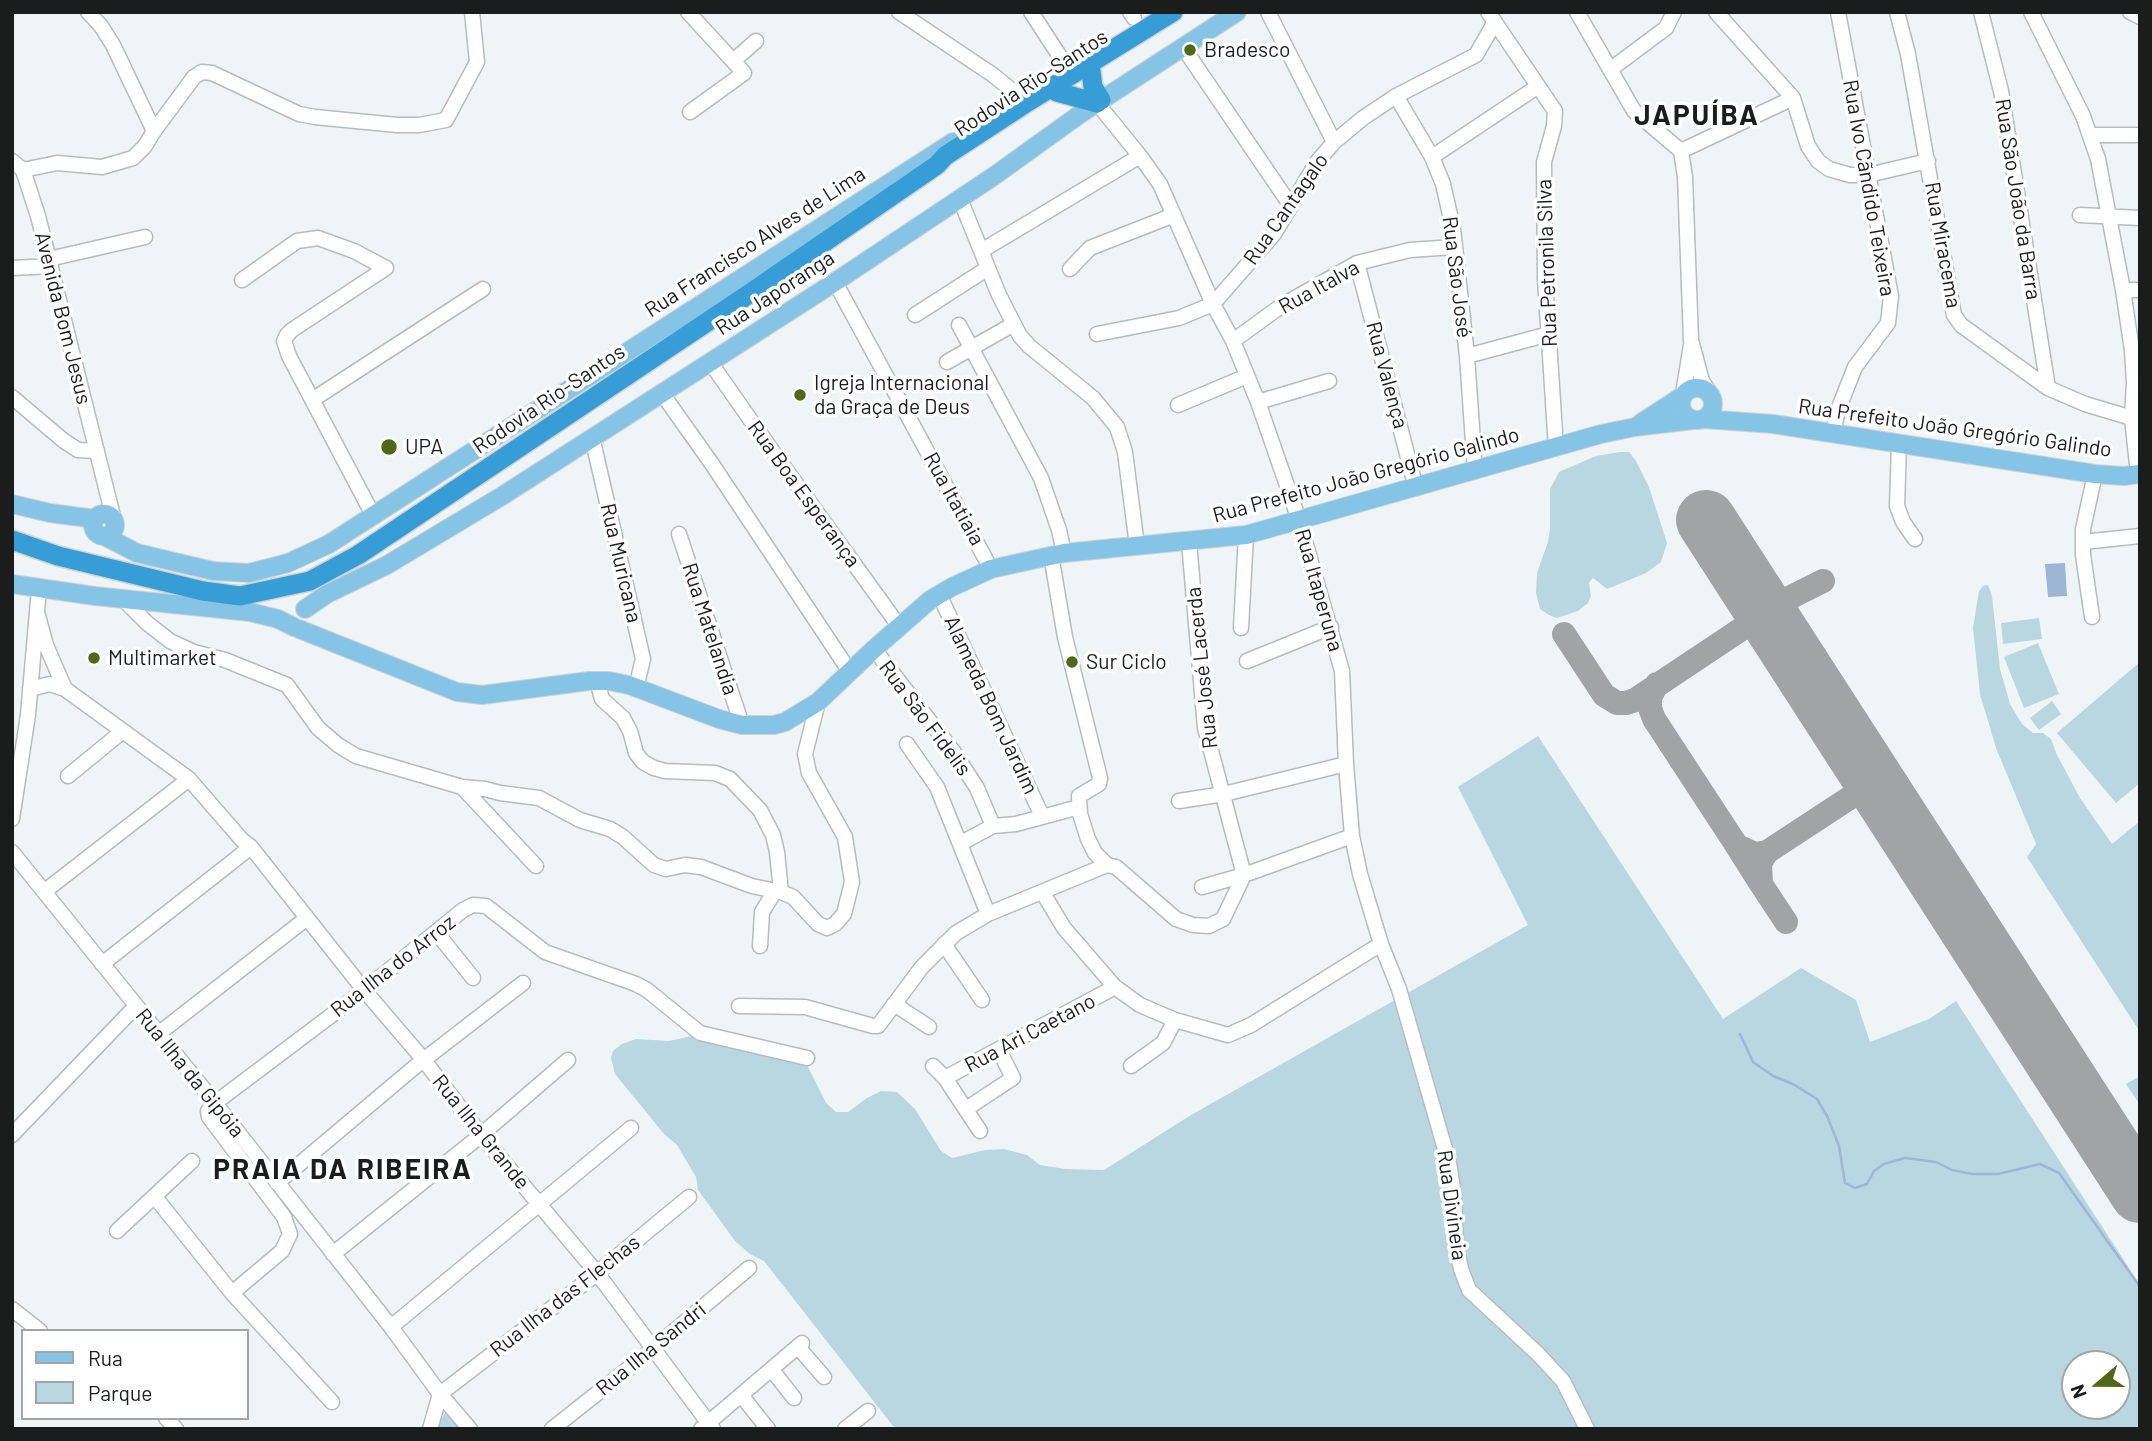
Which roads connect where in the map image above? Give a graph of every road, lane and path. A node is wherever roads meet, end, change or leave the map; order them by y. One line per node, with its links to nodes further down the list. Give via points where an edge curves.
1 (88, 12): 34 (street, via 113,45)
2 (472, 12): 34 (street, via 477,62 446,120 397,125 299,114 202,72)
3 (688, 12): 24 (street)
4 (899, 12): 31 (street, via 993,75)
5 (1025, 12): 21 (street)
6 (1031, 12): 21 (street)
7 (1237, 12): 23 (main road, Rua Japoranga)
8 (1268, 12): 37 (street)
9 (1577, 12): 25 (street)
10 (1674, 12): 25 (street, via 1666,28)
11 (1716, 12): 30 (street)
12 (1838, 12): 44 (street, Rua Ivo Cãndido Teixeira)
13 (1897, 12): 41 (street, Rua Miracema)
14 (1981, 12): 79 (street, Rua São João da Barra, via 2001,91)
15 (2031, 12): 35 (street)
16 (2130, 12): 19 (street)
17 (1174, 14): 20 (highway, Rodovia Rio-Santos); 26 (highway, Rodovia Rio-Santos)
18 (1491, 17): 27 (street, Rua Petronila Silva); 29 (street, Rua Cantagalo, via 1476,55)
19 (2140, 17)
20 (1136, 22): 26 (highway, Rodovia Rio-Santos)
21 (1042, 29): 26 (street)
22 (756, 41): 24 (street)
23 (1183, 47): 32 (main road, Rua Japoranga); 46 (street)
24 (733, 61): 33 (street, via 744,73)
25 (1611, 68): 38 (street, via 1634,111)
26 (1076, 71): 28 (highway, Rodovia Rio-Santos); 32 (highway, via 1093,87)
27 (1537, 87): 40 (street); 69 (street, Rua Petronila Silva, via 1555,111 1544,162)
28 (1055, 89): 31 (highway, Rodovia Rio-Santos); 32 (highway); 42 (highway, Rodovia Rio-Santos, via 950,162)
29 (1396, 96): 37 (street, Rua Cantagalo); 40 (street, Rua São José)
30 (1793, 98): 38 (street); 44 (street, via 1808,146 1818,161 1829,169)
31 (1021, 101): 42 (highway, Rodovia Rio-Santos); 101 (main road, Rua Francisco Alves de Lima)
32 (1090, 103): 39 (street, Rua Itaperuna); 45 (main road, Rua Japoranga)
33 (690, 112)
34 (154, 131): 43 (street, via 133,158 119,163)
35 (2090, 135): 36 (street); 49 (street)
36 (2140, 135)
37 (1334, 142): 46 (street, Rua Cantagalo)
38 (1681, 151): 70 (street)
39 (1140, 156): 47 (street, Rua Itaperuna); 53 (street)
40 (1432, 156): 52 (street, Rua São José, via 1443,184)
41 (1928, 161): 44 (street); 79 (street, Rua Miracema, via 1954,315 1961,325)
42 (937, 165): 113 (highway, Rodovia Rio-Santos, via 358,555 310,581 228,594)
43 (18, 166): 54 (street, Avenida Bom Jesus)
44 (1868, 175): 91 (street, Rua Ivo Cãndido Teixeira, via 1891,296 1888,323 1855,367)
45 (960, 199): 53 (street); 60 (main road, Rua Japoranga)
46 (1291, 205): 64 (street, Rua Cantagalo, via 1274,233)
47 (1174, 215): 58 (street, via 1090,248); 64 (street, Rua Itaperuna)
48 (2080, 215): 49 (street)
49 (2109, 216): 50 (street); 62 (street)
50 (2140, 218)
51 (145, 237): 54 (street)
52 (1454, 247): 55 (street, Rua Italva, via 1410,250); 74 (street, Rua São José)
53 (981, 251): 57 (street)
54 (50, 262): 56 (street); 95 (street, Avenida Bom Jesus)
55 (1357, 263): 71 (street, Rua Italva, via 1281,306); 99 (street, Rua Valença)
56 (12, 268)
57 (988, 268): 65 (street); 66 (street)
58 (1070, 269)
59 (242, 280): 84 (street, via 297,241 318,238 386,268 287,335 285,347)
60 (835, 282): 75 (main road, Rua Japoranga); 115 (street, Rua Itatiaia)
61 (482, 289): 84 (street)
62 (2123, 290): 63 (street); 73 (street)
63 (2140, 290)
64 (1213, 304): 68 (street, via 1179,318); 71 (street, Rua Itaperuna)
65 (915, 315)
66 (1012, 324): 72 (street); 112 (street, via 1029,346 1093,398 1117,427 1125,452)
67 (959, 325): 72 (street)
68 (1097, 334)
69 (1549, 334): 74 (street); 94 (street, Rua Petronila Silva)
70 (1691, 340): 81 (street); 83 (street)
71 (1233, 341): 77 (street, Rua Itaperuna)
72 (971, 348): 76 (street); 114 (street, via 1041,478 1059,530)
73 (2136, 351): 87 (street)
74 (1467, 356): 96 (street, Rua São José)
75 (710, 362): 80 (main road, Rua Japoranga); 123 (street, Rua Boa Esperança)
76 (947, 362)
77 (1247, 376): 85 (street, Rua Itaperuna); 86 (street)
78 (1329, 380): 85 (street)
79 (2048, 388): 87 (street, Rua Miracema)
80 (661, 392): 92 (main road, Rua Japoranga); 128 (street)
81 (1682, 396): 83 (main road, via 1699,388); 88 (main road, via 1682,411); 90 (main road, Rua Prefeito João Gregório Galindo)
82 (12, 397): 95 (street, via 78,450)
83 (1711, 397): 88 (main road, via 1712,412); 89 (main road, Rua Prefeito João Gregório Galindo, via 1725,410)
84 (312, 400): 101 (street)
85 (1258, 402): 102 (street, Rua Itaperuna)
86 (1178, 405)
87 (2132, 418): 98 (street)
88 (1699, 420): 89 (main road, Rua Prefeito João Gregório Galindo); 90 (main road, Rua Prefeito João Gregório Galindo)
89 (1763, 423): 91 (main road, Rua Prefeito João Gregório Galindo)
90 (1635, 427): 94 (main road, Rua Prefeito João Gregório Galindo)
91 (1833, 433): 93 (main road, Rua Prefeito João Gregório Galindo)
92 (592, 437): 122 (main road, Rua Japoranga, via 387,565 327,594); 130 (street, Rua Muricana, via 643,659)
93 (1899, 445): 97 (main road, Rua Prefeito João Gregório Galindo); 107 (street, via 1897,506)
94 (1556, 447): 96 (main road, Rua Prefeito João Gregório Galindo)
95 (97, 451): 103 (street, Avenida Bom Jesus, via 105,480)
96 (1475, 471): 99 (main road, Rua Prefeito João Gregório Galindo)
97 (2095, 474): 98 (main road, Rua Prefeito João Gregório Galindo); 110 (street)
98 (2139, 474)
99 (1416, 488): 102 (main road, Rua Prefeito João Gregório Galindo)
100 (12, 504): 103 (main road)
101 (373, 515): 103 (main road, Rua Francisco Alves de Lima, via 329,544 288,563 249,573 214,571 137,552)
102 (1299, 520): 105 (main road, Rua Prefeito João Gregório Galindo); 124 (street, Rua Itaperuna)
103 (104, 525)
104 (679, 534): 134 (street, Rua Matelandia)
105 (1246, 535): 109 (main road, Rua Prefeito João Gregório Galindo); 125 (street)
106 (2140, 536): 110 (street)
107 (1915, 539)
108 (12, 540): 113 (highway, Rodovia Rio-Santos)
109 (1189, 542): 112 (main road, Rua Prefeito João Gregório Galindo); 141 (street, Rua José Lacerda, via 1205,728)
110 (2083, 542): 121 (street)
111 (12, 546): 113 (highway, Rodovia Rio-Santos)
112 (1137, 546): 114 (main road, Rua Prefeito João Gregório Galindo)
113 (39, 550)
114 (1057, 554): 115 (main road, Rua Prefeito João Gregório Galindo); 143 (street, via 1065,637 1100,778 1099,784 1079,796)
115 (991, 569): 118 (main road, Rua Prefeito João Gregório Galindo)
116 (12, 584): 117 (main road)
117 (39, 589): 119 (main road); 120 (street)
118 (939, 594): 123 (main road, Rua Prefeito João Gregório Galindo); 145 (street, Alameda Bom Jardim)
119 (123, 599): 122 (main road); 140 (street, via 170,641 287,685 318,728 356,756)
120 (37, 612): 131 (street); 132 (street)
121 (2092, 617)
122 (305, 622): 129 (main road, Rua Prefeito João Gregório Galindo, via 457,692 482,695)
123 (900, 626): 126 (main road, Rua Prefeito João Gregório Galindo)
124 (1331, 627): 127 (street); 137 (street, Rua Itaperuna, via 1342,671)
125 (1241, 628)
126 (874, 649): 128 (main road, Rua Prefeito João Gregório Galindo); 147 (street, Rua São Fidelis, via 953,751 977,788)
127 (1247, 661)
128 (849, 672): 133 (main road, Rua Prefeito João Gregório Galindo)
129 (597, 681): 130 (main road, Rua Prefeito João Gregório Galindo); 157 (street, via 602,699 623,718 643,762 665,771 715,773 730,779 760,810 773,835)
130 (636, 688): 134 (main road, Rua Prefeito João Gregório Galindo)
131 (30, 689): 132 (street, via 50,684); 144 (street)
132 (65, 689): 135 (street, Rua Ilha Grande)
133 (818, 702): 134 (main road, Rua Prefeito João Gregório Galindo, via 785,722); 157 (street, via 805,754 809,773 845,837 852,882 844,914 827,928 793,897)
134 (742, 725)
135 (123, 731): 138 (street); 139 (street, Rua Ilha Grande)
136 (907, 744): 149 (street, via 937,787)
137 (1346, 764): 141 (street); 148 (street, Rua Itaperuna)
138 (68, 776)
139 (189, 779): 150 (street, Rua Ilha Grande); 156 (street)
140 (462, 787): 153 (street); 157 (street, via 539,798 623,836 654,866 701,867)
141 (1224, 794): 142 (street); 154 (street, Rua José Lacerda)
142 (1178, 801)
143 (1079, 807): 145 (street); 152 (street, via 1088,839)
144 (13, 814): 146 (street)
145 (1042, 816): 147 (street)
146 (12, 819)
147 (993, 826): 149 (street)
148 (1352, 836): 154 (street); 163 (street, Rua Itaperuna)
149 (961, 843): 159 (street)
150 (246, 846): 160 (street, Rua Ilha Grande); 165 (street)
151 (12, 852): 156 (street, Rua Ilha da Gipóia)
152 (1107, 865): 154 (street, via 1176,919 1193,925 1209,926 1223,919); 158 (street)
153 (536, 866)
154 (1244, 875): 155 (street)
155 (1202, 887)
156 (45, 891): 165 (street, Rua Ilha da Gipóia)
157 (778, 892): 164 (street, via 762,912)
158 (1043, 893): 159 (street); 168 (street, via 1064,928)
159 (988, 914): 162 (street)
160 (304, 920): 169 (street, Rua Ilha Grande); 176 (street)
161 (436, 932): 166 (street); 169 (street, Rua Ilha do Arroz); 178 (street, Rua Ilha do Arroz, via 463,910 486,906 545,952 647,990 700,1033)
162 (944, 944): 170 (street); 171 (street)
163 (1381, 944): 174 (street, via 1242,1030 1228,1035); 217 (street, Rua Divineia, via 1399,989 1449,1163 1456,1245 1469,1290 1563,1381)
164 (760, 946)
165 (102, 964): 172 (street, Rua Ilha da Gipóia)
166 (473, 978)
167 (523, 983): 180 (street)
168 (1115, 987): 174 (street, via 1140,1005); 177 (street, Rua Ari Caetano)
169 (361, 993): 180 (street, Rua Ilha Grande); 184 (street, Rua Ilha do Arroz)
170 (982, 1000)
171 (894, 1004): 173 (street, via 878,1026 805,1007); 175 (street)
172 (136, 1006): 176 (street, Rua Ilha da Gipóia); 188 (street)
173 (739, 1006)
174 (1175, 1020): 182 (street, via 1163,1043)
175 (929, 1027)
176 (159, 1034): 184 (street, Rua Ilha da Gipóia)
177 (999, 1049): 183 (street, Rua Ari Caetano); 185 (street, via 1013,1078)
178 (807, 1058)
179 (568, 1060): 189 (street)
180 (420, 1062): 189 (street, Rua Ilha Grande); 191 (street)
181 (933, 1066): 183 (street)
182 (1131, 1066)
183 (945, 1078): 185 (street)
184 (215, 1103): 191 (street, Rua Ilha da Gipóia); 199 (street, via 209,1117 284,1217 290,1234 282,1251)
185 (966, 1110): 187 (street)
186 (631, 1128): 194 (street)
187 (980, 1131)
188 (12, 1135)
189 (478, 1137): 194 (street, Rua Ilha Grande); 196 (street)
190 (192, 1161): 193 (street)
191 (277, 1183): 196 (street, Rua Ilha da Gipóia)
192 (689, 1196): 198 (street, Rua Ilha das Flechas)
193 (155, 1198): 195 (street); 199 (street)
194 (535, 1206): 198 (street, Rua Ilha Grande); 201 (street)
195 (117, 1231)
196 (333, 1254): 201 (street, Rua Ilha da Gipóia)
197 (750, 1268): 203 (street, Rua Ilha Sandri)
198 (594, 1276): 203 (street, Rua Ilha Grande); 206 (street, Rua Ilha das Flechas)
199 (232, 1293): 209 (street)
200 (12, 1309): 202 (street)
201 (391, 1327): 206 (street, Rua Ilha da Gipóia)
202 (37, 1329)
203 (650, 1351): 211 (street, Rua Ilha Grande); 214 (street, Rua Ilha Sandri)
204 (772, 1370): 205 (street, via 800,1345); 207 (street); 208 (street)
205 (824, 1377)
206 (440, 1394): 212 (street); 213 (street, Rua Ilha da Gipóia)
207 (741, 1395): 211 (street); 215 (street)
208 (794, 1398)
209 (332, 1402)
210 (868, 1410): 216 (street)
211 (707, 1427)
212 (430, 1429)
213 (470, 1429)
214 (552, 1429)
215 (768, 1429)
216 (845, 1429)
217 (1587, 1429)

